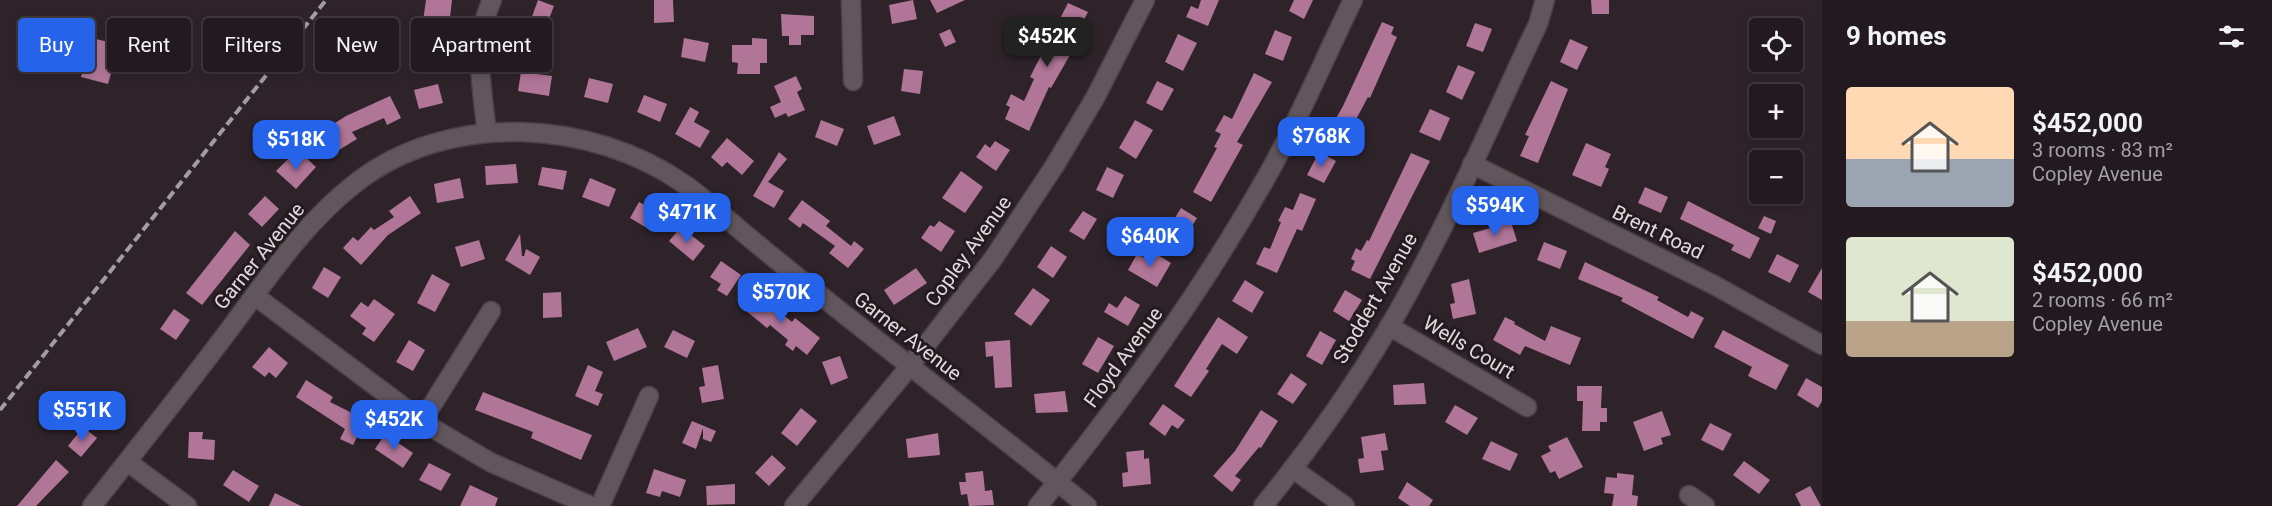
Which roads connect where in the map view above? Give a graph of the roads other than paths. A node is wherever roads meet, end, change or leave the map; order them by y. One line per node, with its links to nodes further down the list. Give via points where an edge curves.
1 (492, 0): 7 (street, via 483,26 479,63)
2 (850, 0): 6 (street)
3 (1145, 0): 13 (street, Copley Avenue, via 1095,98 1045,182 989,264)
4 (1353, 0): 19 (street, Floyd Avenue, via 1267,177 1232,235 1174,326)
5 (1545, 0): 8 (street, Stoddert Avenue, via 1538,24)
6 (853, 81)
7 (487, 133): 9 (street, Garner Avenue, via 454,138 408,153 358,181 296,241); 13 (street, Garner Avenue, via 538,133 571,138 604,146 658,168 685,184)
8 (1472, 164): 11 (street, Stoddert Avenue); 12 (street, Brent Road, via 1714,285)
9 (255, 296): 16 (street); 17 (street, Garner Avenue)
10 (491, 311): 16 (street)
11 (1389, 326): 15 (street, Wells Court); 18 (street, Stoddert Avenue)
12 (1822, 345)
13 (909, 367): 19 (street, Garner Avenue); 25 (street, Copley Avenue)
14 (649, 396): 24 (street)
15 (1527, 407)
16 (422, 421): 23 (street, via 490,462)
17 (129, 463): 21 (street, Garner Avenue); 22 (street)
18 (1293, 469): 28 (street, Stoddert Avenue); 29 (street)
19 (1057, 482): 26 (street, Floyd Avenue); 27 (street, Garner Avenue)
20 (1689, 495): 30 (street)
21 (92, 506)
22 (188, 506)
23 (591, 506)
24 (600, 506)
25 (794, 506)
26 (1038, 506)
27 (1087, 506)
28 (1263, 506)
29 (1345, 506)
30 (1705, 506)

